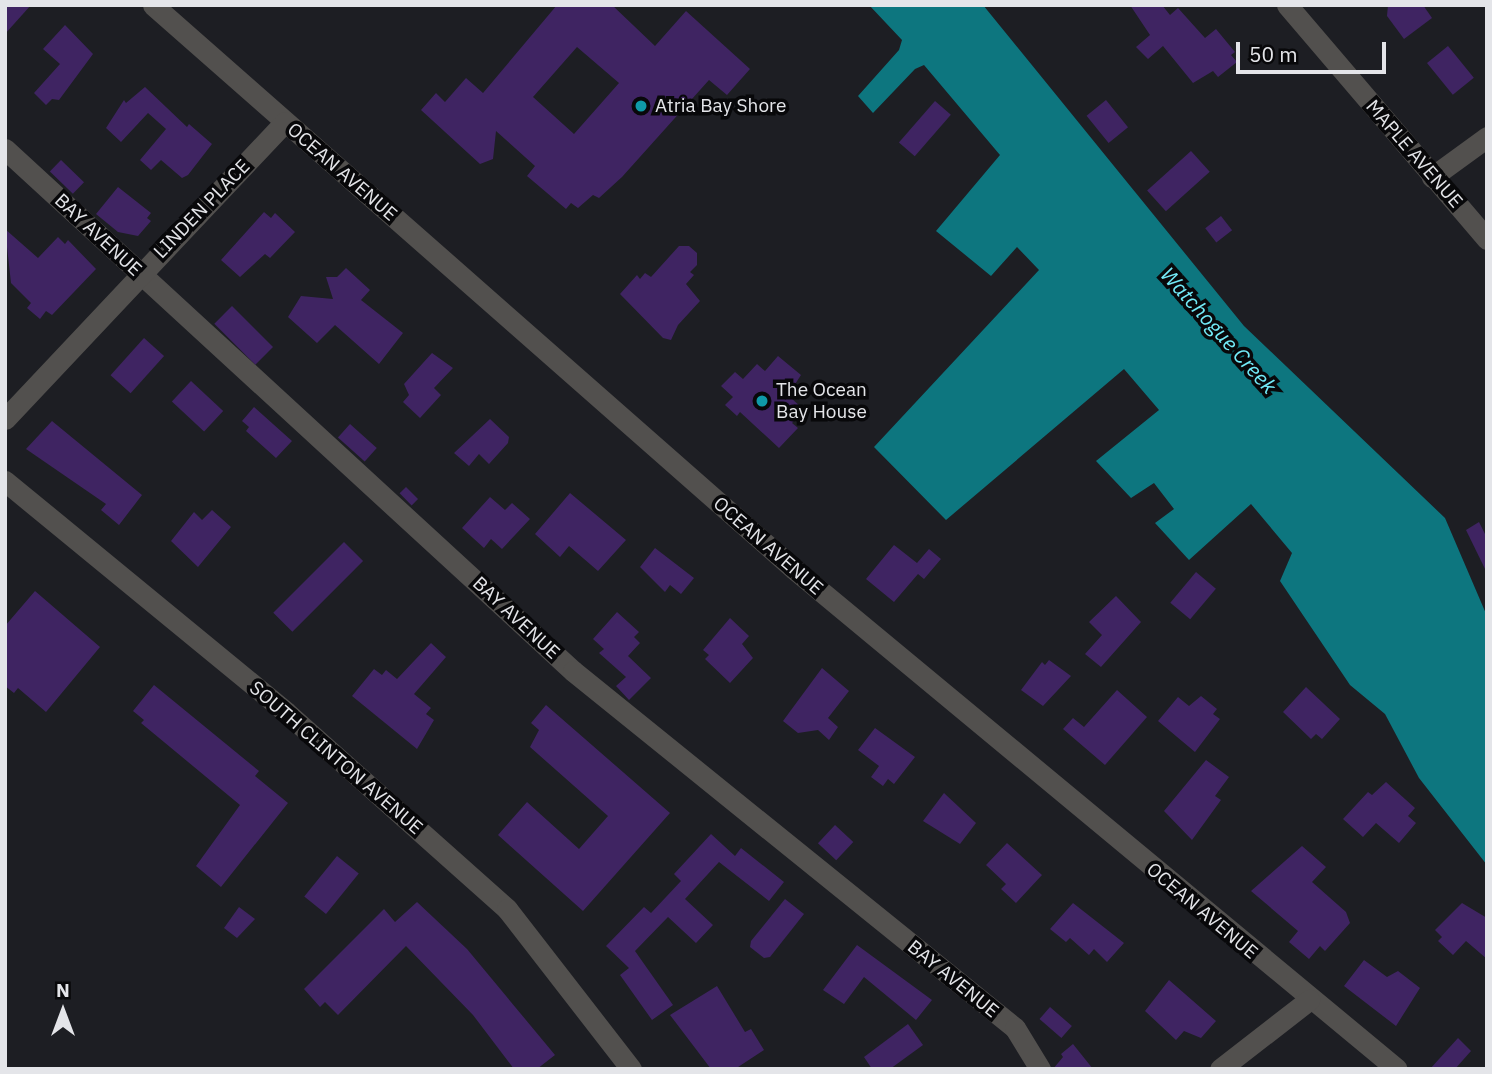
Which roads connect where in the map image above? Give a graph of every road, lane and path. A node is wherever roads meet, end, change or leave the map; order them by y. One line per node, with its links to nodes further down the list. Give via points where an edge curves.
1 (153, 5): 3 (street, OCEAN AVENUE)
2 (1287, 5): 6 (street, MAPLE AVENUE)
3 (285, 122): 8 (street, LINDEN PLACE); 11 (street, OCEAN AVENUE, via 794,569)
4 (1487, 137): 6 (street)
5 (5, 149): 8 (street, BAY AVENUE)
6 (1432, 177): 7 (street, MAPLE AVENUE)
7 (1487, 239)
8 (139, 274): 9 (street, LINDEN PLACE); 13 (street, BAY AVENUE, via 358,468 573,671 1016,1028)
9 (5, 419)
10 (5, 481): 12 (street, SOUTH CLINTON AVENUE, via 286,712 507,909)
11 (1309, 1000): 14 (street); 15 (street, OCEAN AVENUE)
12 (631, 1069)
13 (1040, 1069)
14 (1220, 1069)
15 (1397, 1069)

